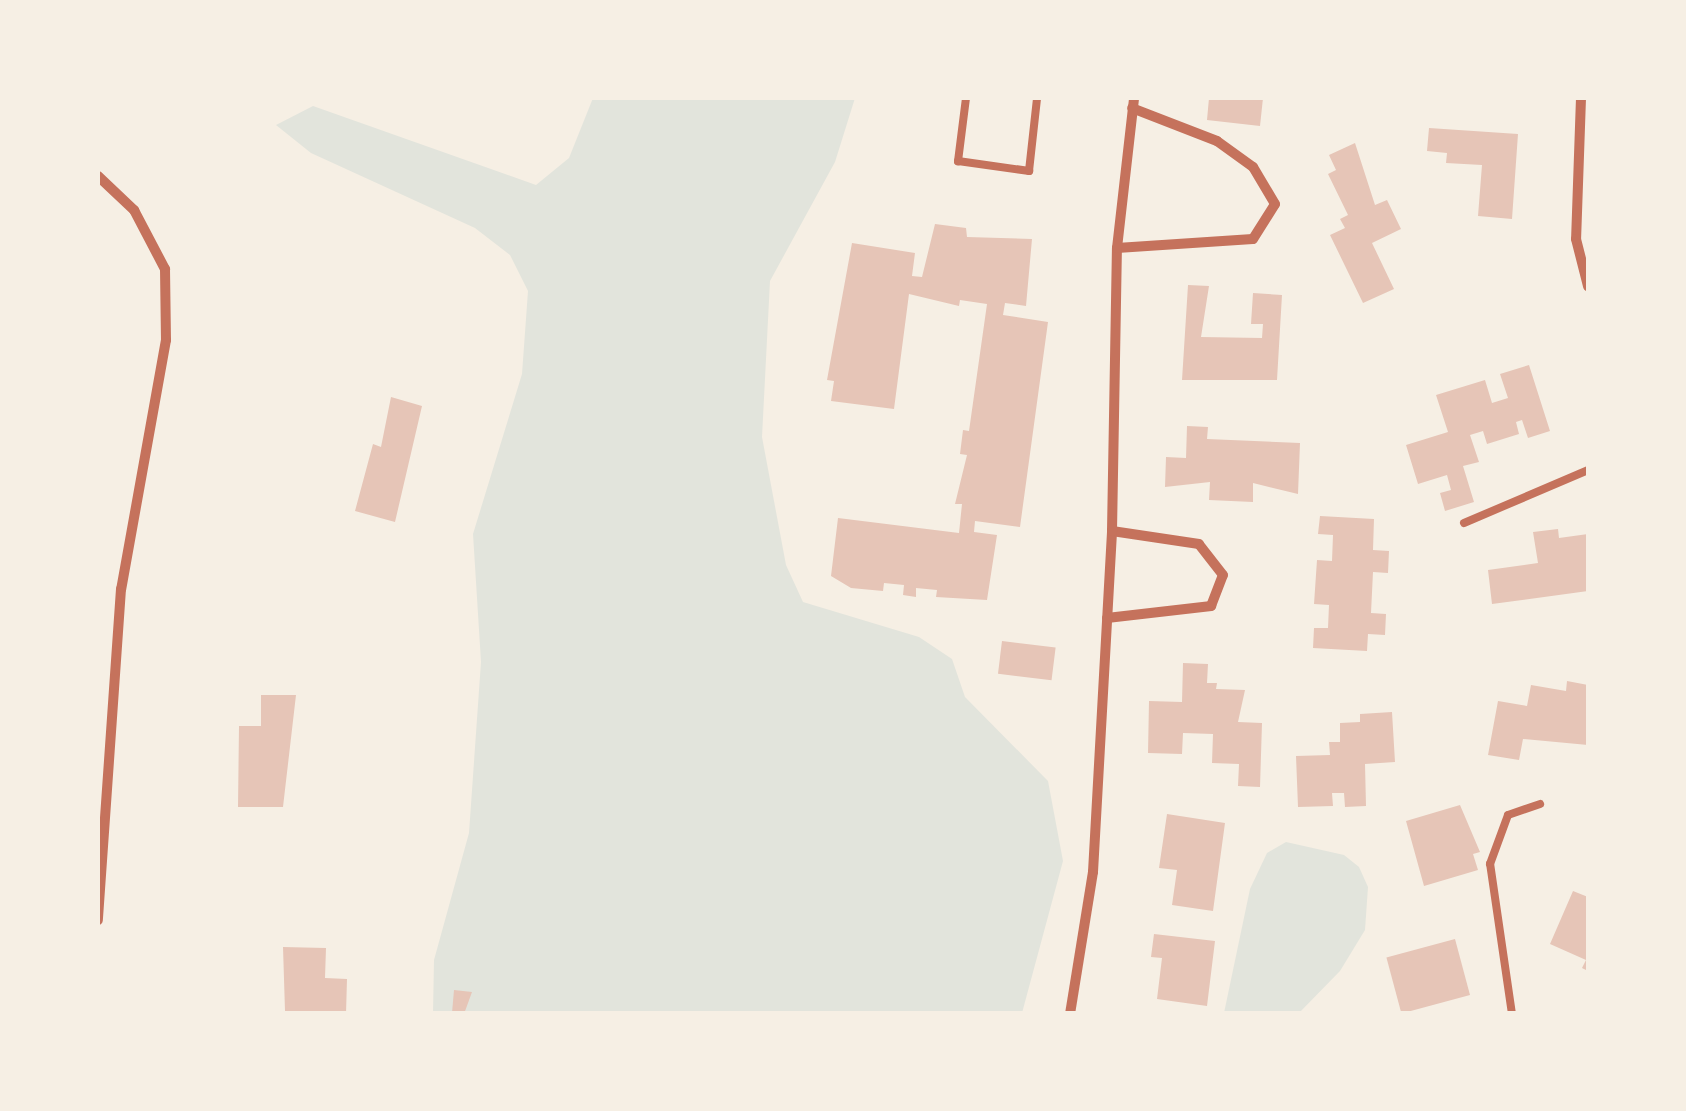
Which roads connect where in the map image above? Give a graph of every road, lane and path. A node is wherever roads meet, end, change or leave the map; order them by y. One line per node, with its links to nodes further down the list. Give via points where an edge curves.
1 (966, 98): 2 (lane, via 958,161 1029,171)
2 (1037, 98)
3 (1582, 98): 6 (street)
4 (1133, 103): 8 (street); 8 (street, via 1217,140 1253,167 1275,204 1252,239)
5 (98, 176): 15 (street, via 134,210 165,269 166,340 121,589)
6 (1576, 238): 7 (street); 9 (street)
7 (1588, 246)
8 (1117, 248): 12 (street)
9 (1588, 286)
10 (1588, 470): 11 (lane)
11 (1464, 523)
12 (1112, 531): 13 (street); 13 (street, via 1199,544 1223,575 1211,606)
13 (1106, 618): 16 (street, via 1093,872)
14 (1540, 804): 17 (lane, via 1508,815 1490,864)
15 (98, 920)
16 (1070, 1014)
17 (1512, 1014)

